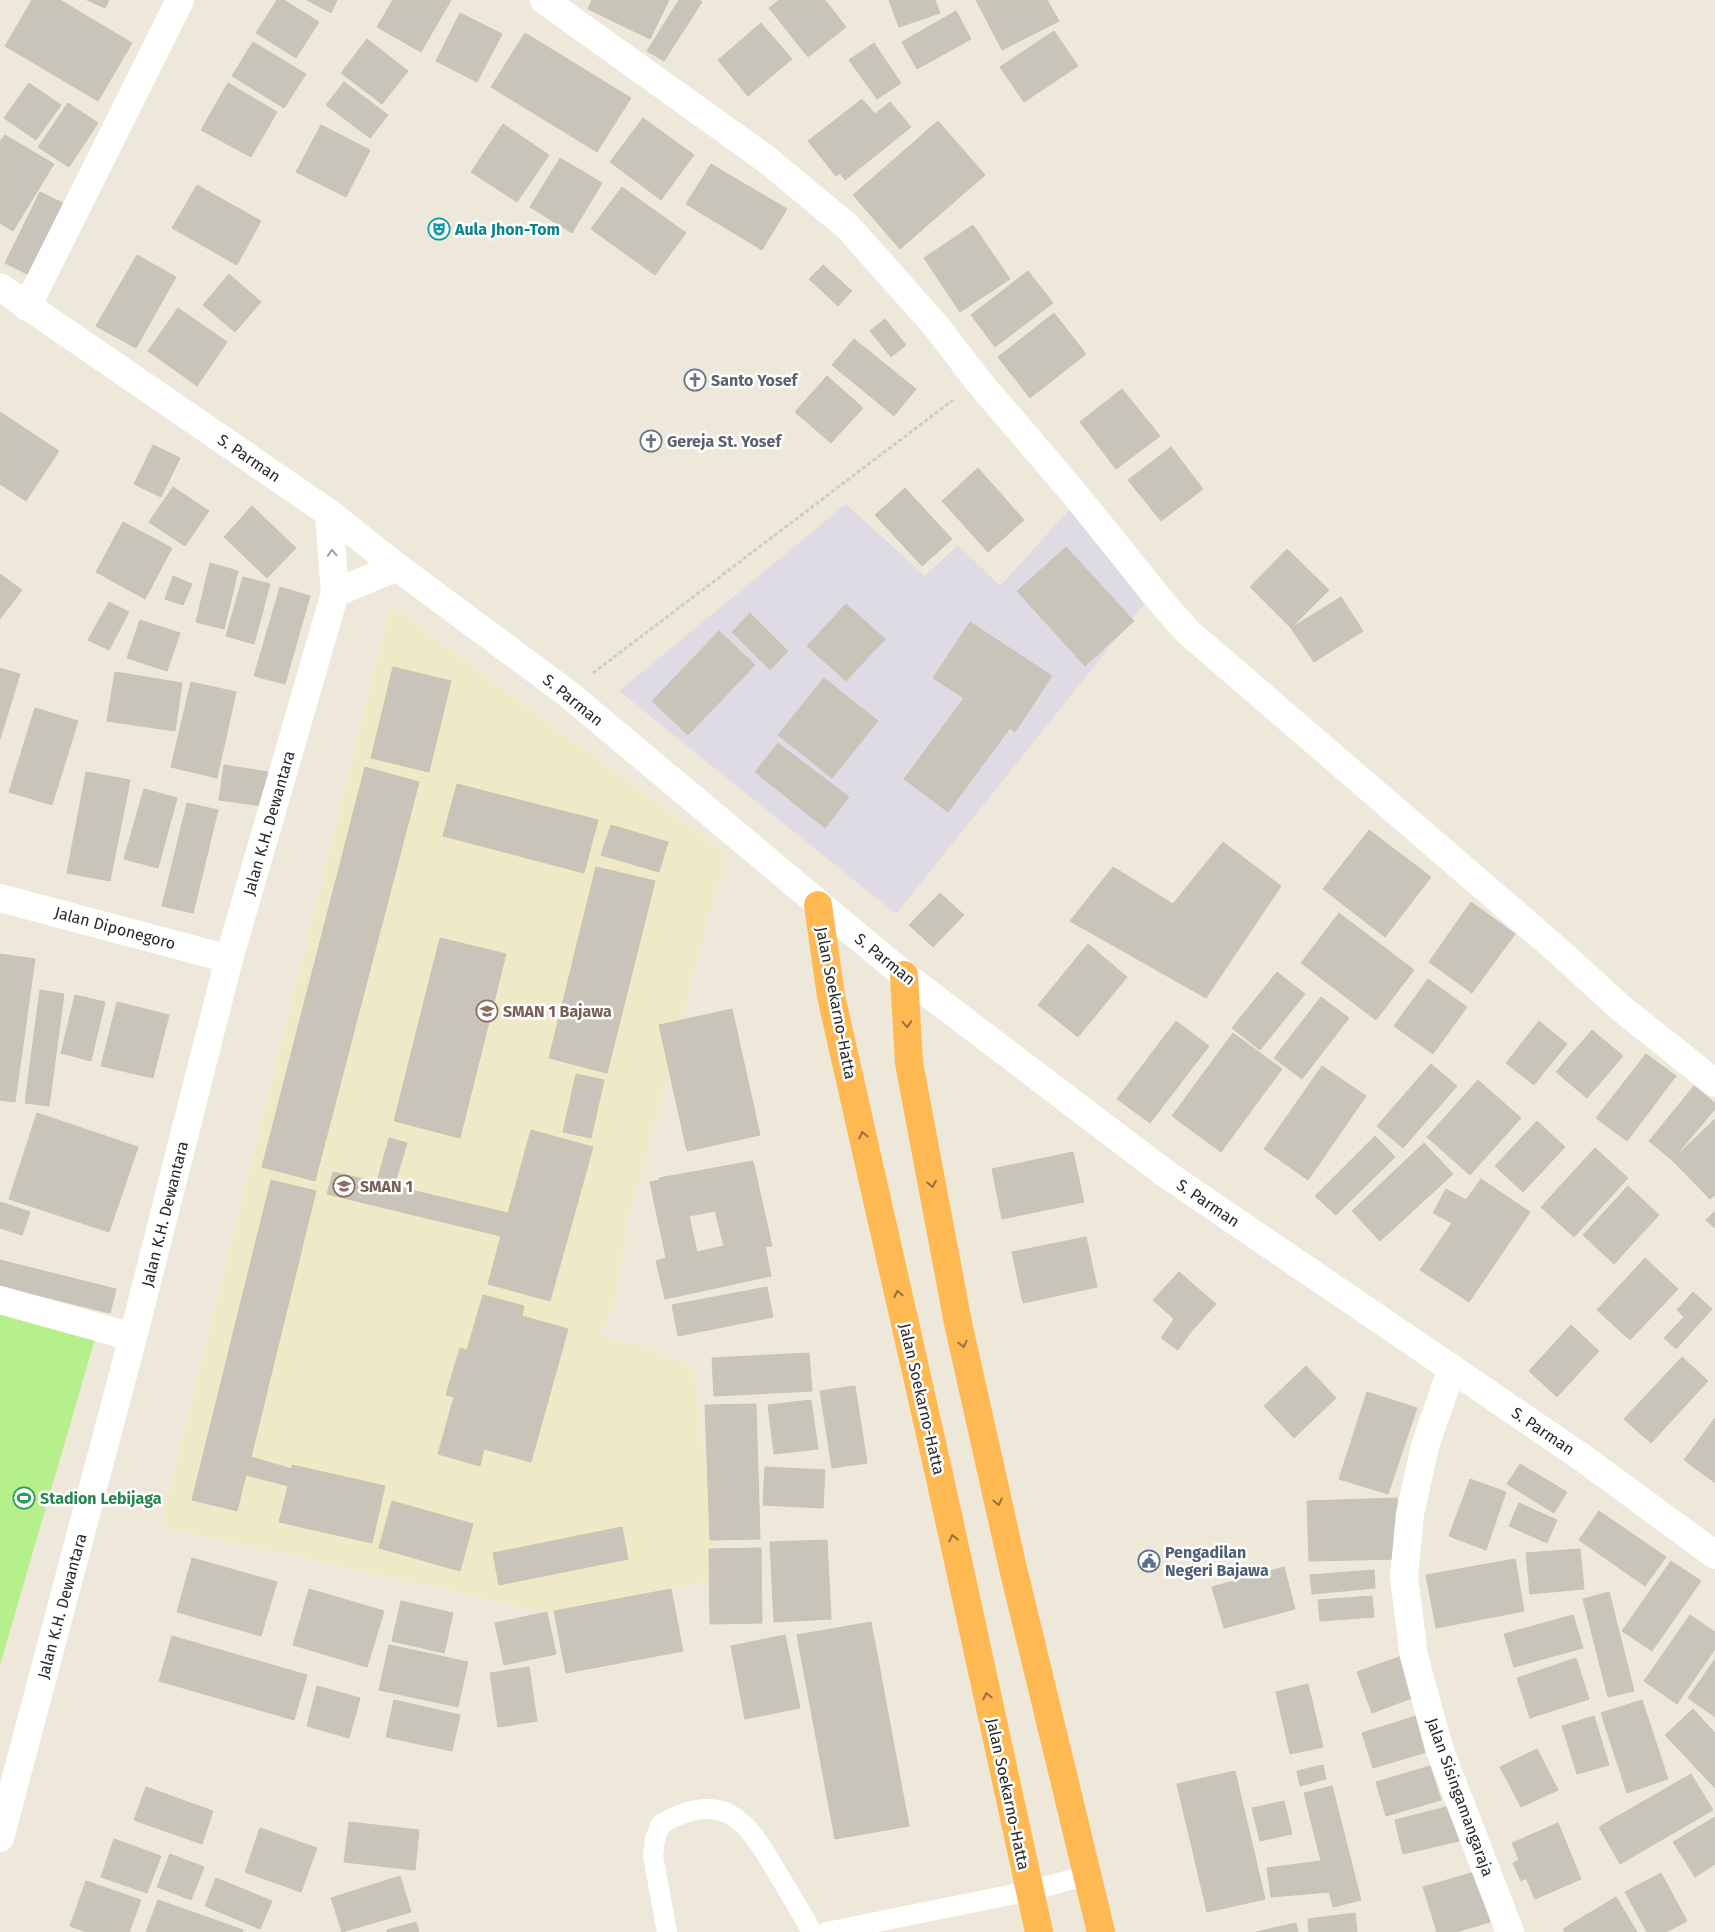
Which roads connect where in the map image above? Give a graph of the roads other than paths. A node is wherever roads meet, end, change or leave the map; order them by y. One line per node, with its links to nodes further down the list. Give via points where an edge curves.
1 (180, 0): 4 (street)
2 (544, 0): 12 (street, via 766,159 848,227 936,326 978,381 1188,632 1622,1009)
3 (0, 286): 4 (street, S. Parman)
4 (28, 307): 5 (street, S. Parman)
5 (330, 513): 6 (street, S. Parman); 7 (street, Jalan K.H. Dewantara, one-way to 5)
6 (397, 566): 7 (street); 9 (street, S. Parman, via 567,694)
7 (335, 593): 10 (street, Jalan K.H. Dewantara)
8 (0, 898): 10 (street, Jalan Diponegoro)
9 (818, 906): 11 (street, S. Parman); 19 (highway, Jalan Soekarno-Hatta, one-way to 9, via 832,996)
10 (229, 959): 14 (street, Jalan K.H. Dewantara)
11 (904, 975): 15 (street, S. Parman, via 1166,1174); 18 (highway, one-way to 18, via 909,1063 958,1322 1012,1564)
12 (1715, 1083)
13 (0, 1300): 14 (street)
14 (133, 1337): 17 (street, Jalan K.H. Dewantara)
15 (1452, 1368): 16 (street, S. Parman, via 1583,1458); 25 (street, Jalan Sisingamangaraja, via 1425,1446 1410,1514 1404,1576 1414,1656 1439,1748)
16 (1715, 1555)
17 (0, 1838)
18 (1088, 1875): 19 (lane, Jalan Soekarno-Hatta); 24 (highway)
19 (1029, 1891): 22 (lane); 23 (highway, Jalan Soekarno-Hatta)
20 (667, 1932): 21 (lane, via 653,1862 655,1839 661,1824 701,1809 728,1813 756,1838)
21 (812, 1932)
22 (827, 1932)
23 (1039, 1932)
24 (1101, 1932)
25 (1510, 1932)

